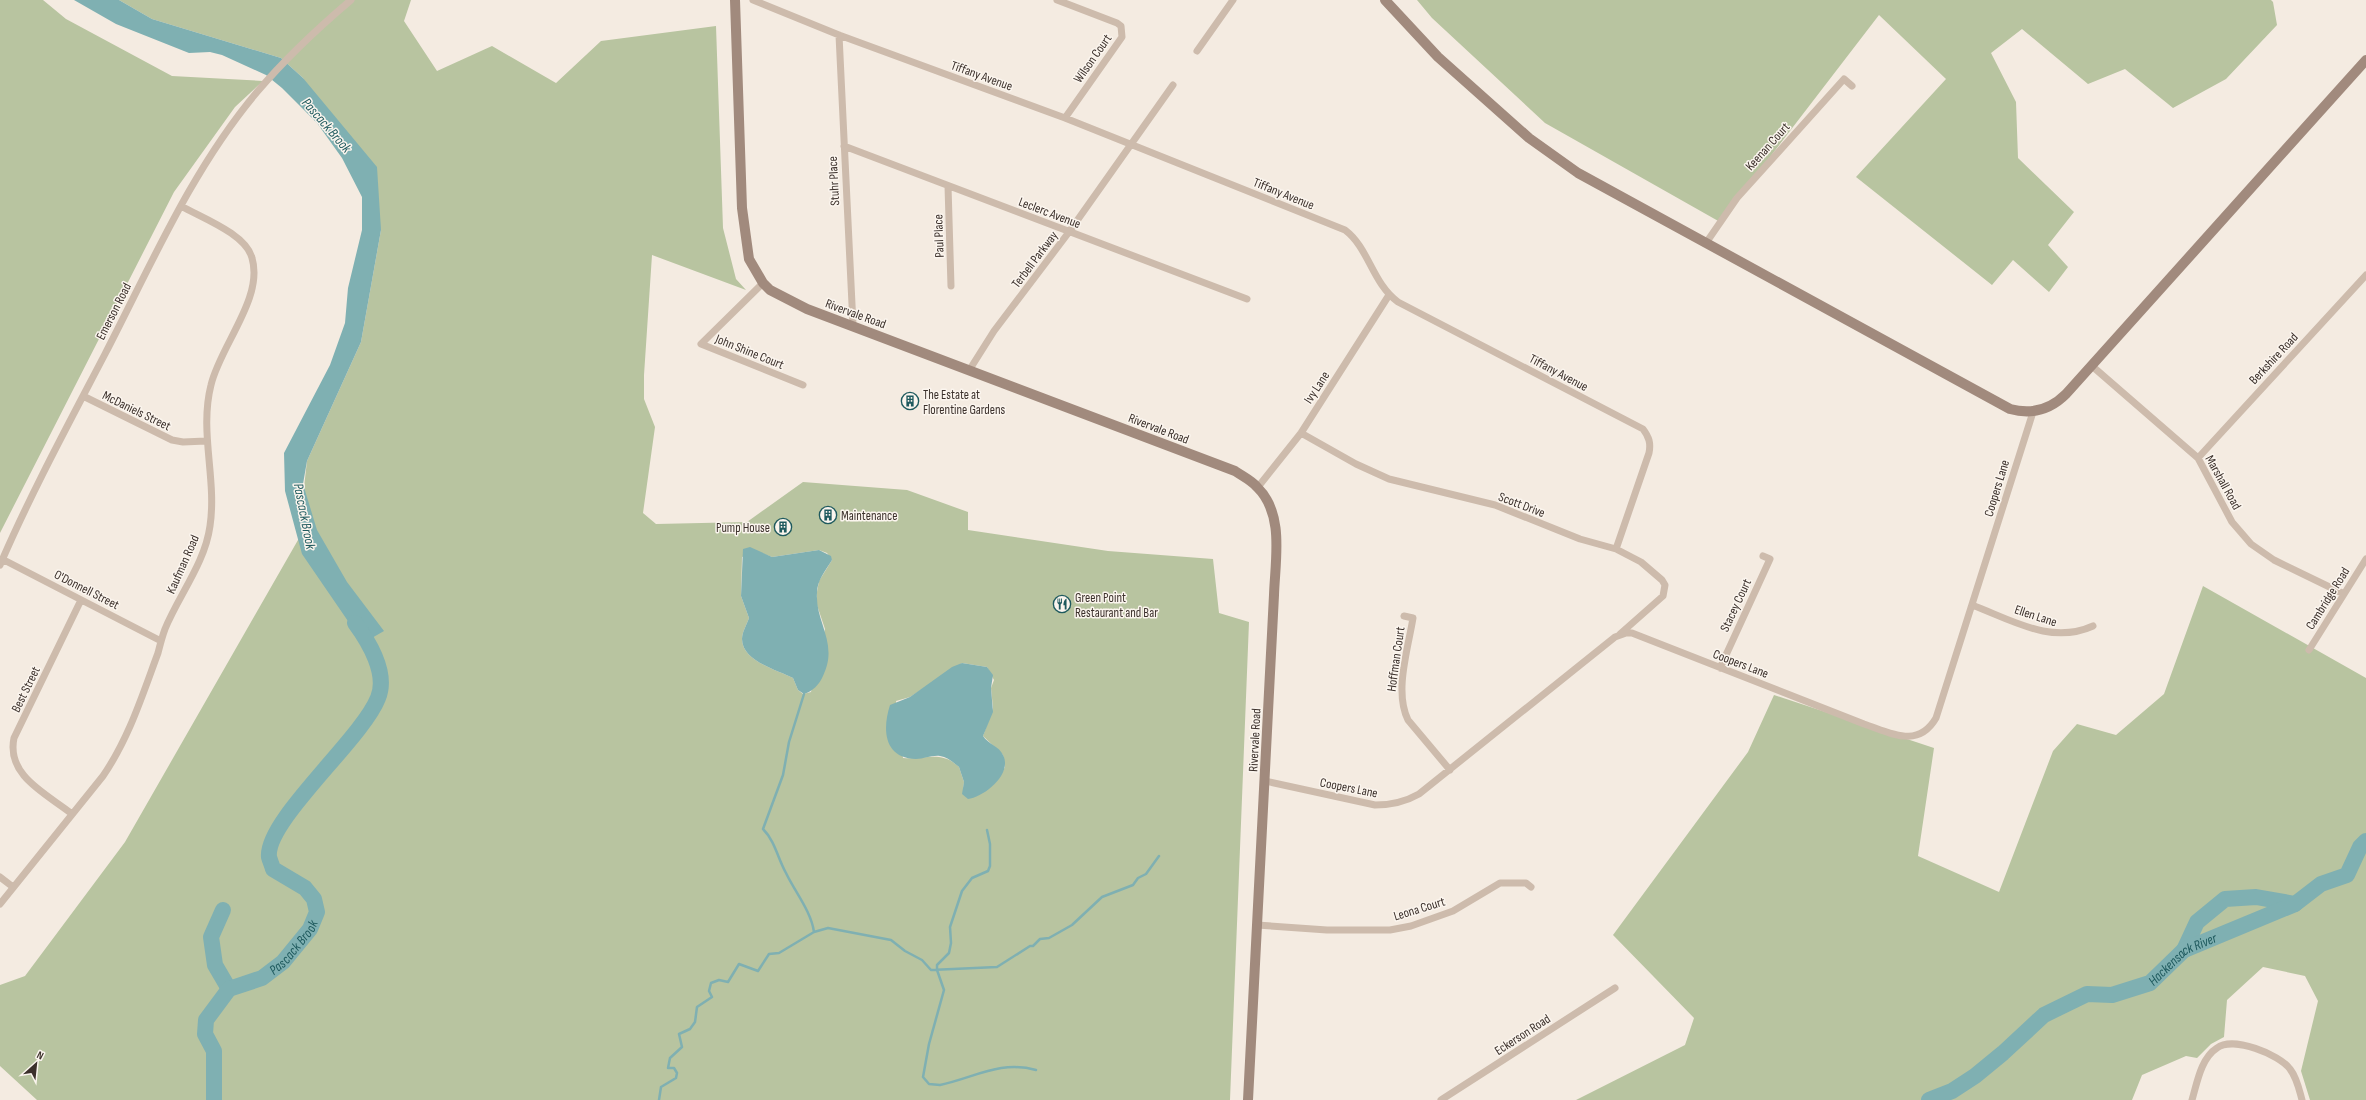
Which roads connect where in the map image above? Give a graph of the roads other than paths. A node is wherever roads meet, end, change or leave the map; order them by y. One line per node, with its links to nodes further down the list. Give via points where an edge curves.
1 (351, 0): 16 (street, Emerson Road, via 268,80 239,116)
2 (735, 0): 20 (street, Rivervale Road, via 742,208 749,259)
3 (753, 0): 7 (street, Tiffany Avenue)
4 (1058, 0): 12 (street, Wilson Court, via 1117,23 1123,31 1122,37)
5 (1233, 0): 8 (street)
6 (1385, 0): 18 (street, via 1438,57 1529,138 1594,182)
7 (839, 35): 12 (street, Tiffany Avenue); 14 (street, Stuhr Place)
8 (1197, 51)
9 (2366, 60): 25 (street)
10 (1173, 84): 13 (street, Terbell Parkway)
11 (1852, 86): 18 (street, Keenan Court, via 1844,79 1737,198)
12 (1065, 118): 13 (street, Tiffany Avenue)
13 (1130, 144): 17 (street, Terbell Parkway); 22 (street, Tiffany Avenue, via 1345,230 1356,241 1380,285)
14 (844, 146): 15 (street, Leclerc Avenue); 24 (street, Stuhr Place)
15 (948, 186): 17 (street, Leclerc Avenue); 21 (street, Paul Place)
16 (181, 206): 28 (street, Emerson Road); 31 (street, Kaufman Road, via 240,240 252,258 254,270 251,294 211,384)
17 (1069, 232): 23 (street, Leclerc Avenue); 26 (street, Terbell Parkway, via 994,331)
18 (1706, 243): 29 (street, via 2010,409)
19 (2366, 275): 32 (street, Berkshire Road)
20 (763, 283): 24 (street, Rivervale Road, via 792,303); 27 (street, John Shine Court, via 701,344)
21 (952, 286)
22 (1389, 295): 30 (street, Ivy Lane); 34 (street, Tiffany Avenue, via 1643,429 1648,435 1650,447)
23 (1247, 299)
24 (853, 326): 26 (street, Rivervale Road)
25 (2092, 366): 29 (street, via 2059,401); 32 (street, Marshall Road)
26 (970, 369): 33 (street, Rivervale Road, via 1224,466)
27 (803, 385)
28 (83, 396): 31 (street, McDaniels Street, via 172,440); 37 (street, Emerson Road)
29 (2033, 412): 40 (street, Coopers Lane)
30 (1301, 433): 33 (street, Ivy Lane); 34 (street, Scott Drive, via 1389,479 1495,505 1580,539)
31 (206, 441): 44 (street, Kaufman Road, via 212,508 210,527 200,558)
32 (2198, 458): 38 (street, Marshall Road, via 2232,522 2251,544 2274,560)
33 (1258, 487): 48 (street, Rivervale Road, via 1270,508 1276,527)
34 (1616, 549): 43 (street, Scott Drive, via 1641,562 1665,585 1662,596)
35 (1763, 556): 46 (street, Stacey Court, via 1770,559)
36 (2366, 560): 38 (street, Cambridge Road)
37 (1, 562): 39 (street, O'Donnell Street)
38 (2344, 594): 45 (street, Cambridge Road)
39 (81, 600): 44 (street, O'Donnell Street); 49 (street, Best Street, via 14,738 12,747 15,764 24,777)
40 (1972, 605): 42 (street, Ellen Lane, via 2045,633 2068,634); 46 (street, Coopers Lane, via 1936,718 1927,730 1912,737 1899,736 1864,724)
41 (1404, 616): 47 (street, Hoffman Court, via 1413,618 1401,691 1404,711 1408,720)
42 (2093, 626)
43 (1620, 634): 46 (street, Coopers Lane, via 1632,633); 47 (street, Coopers Lane)
44 (161, 641): 49 (street, Kaufman Road, via 125,740 103,776)
45 (2309, 650)
46 (1720, 668)
47 (1450, 770): 48 (street, Coopers Lane, via 1419,794 1388,805 1364,804)
48 (1265, 781): 54 (street, Rivervale Road)
49 (72, 814): 51 (street, Kaufman Road)
50 (0, 877): 51 (street)
51 (13, 887): 53 (street, Kaufman Road)
52 (1531, 888): 54 (street, Leona Court, via 1526,883 1500,883 1453,911 1390,930 1327,930)
53 (0, 904)
54 (1257, 925): 56 (street, Rivervale Road)
55 (1615, 988): 57 (street, Eckerson Road)
56 (1248, 1100)
57 (1441, 1100)
58 (2192, 1100): 59 (street, via 2203,1066 2216,1048 2225,1044 2238,1044 2280,1059 2298,1082)
59 (2302, 1100)

